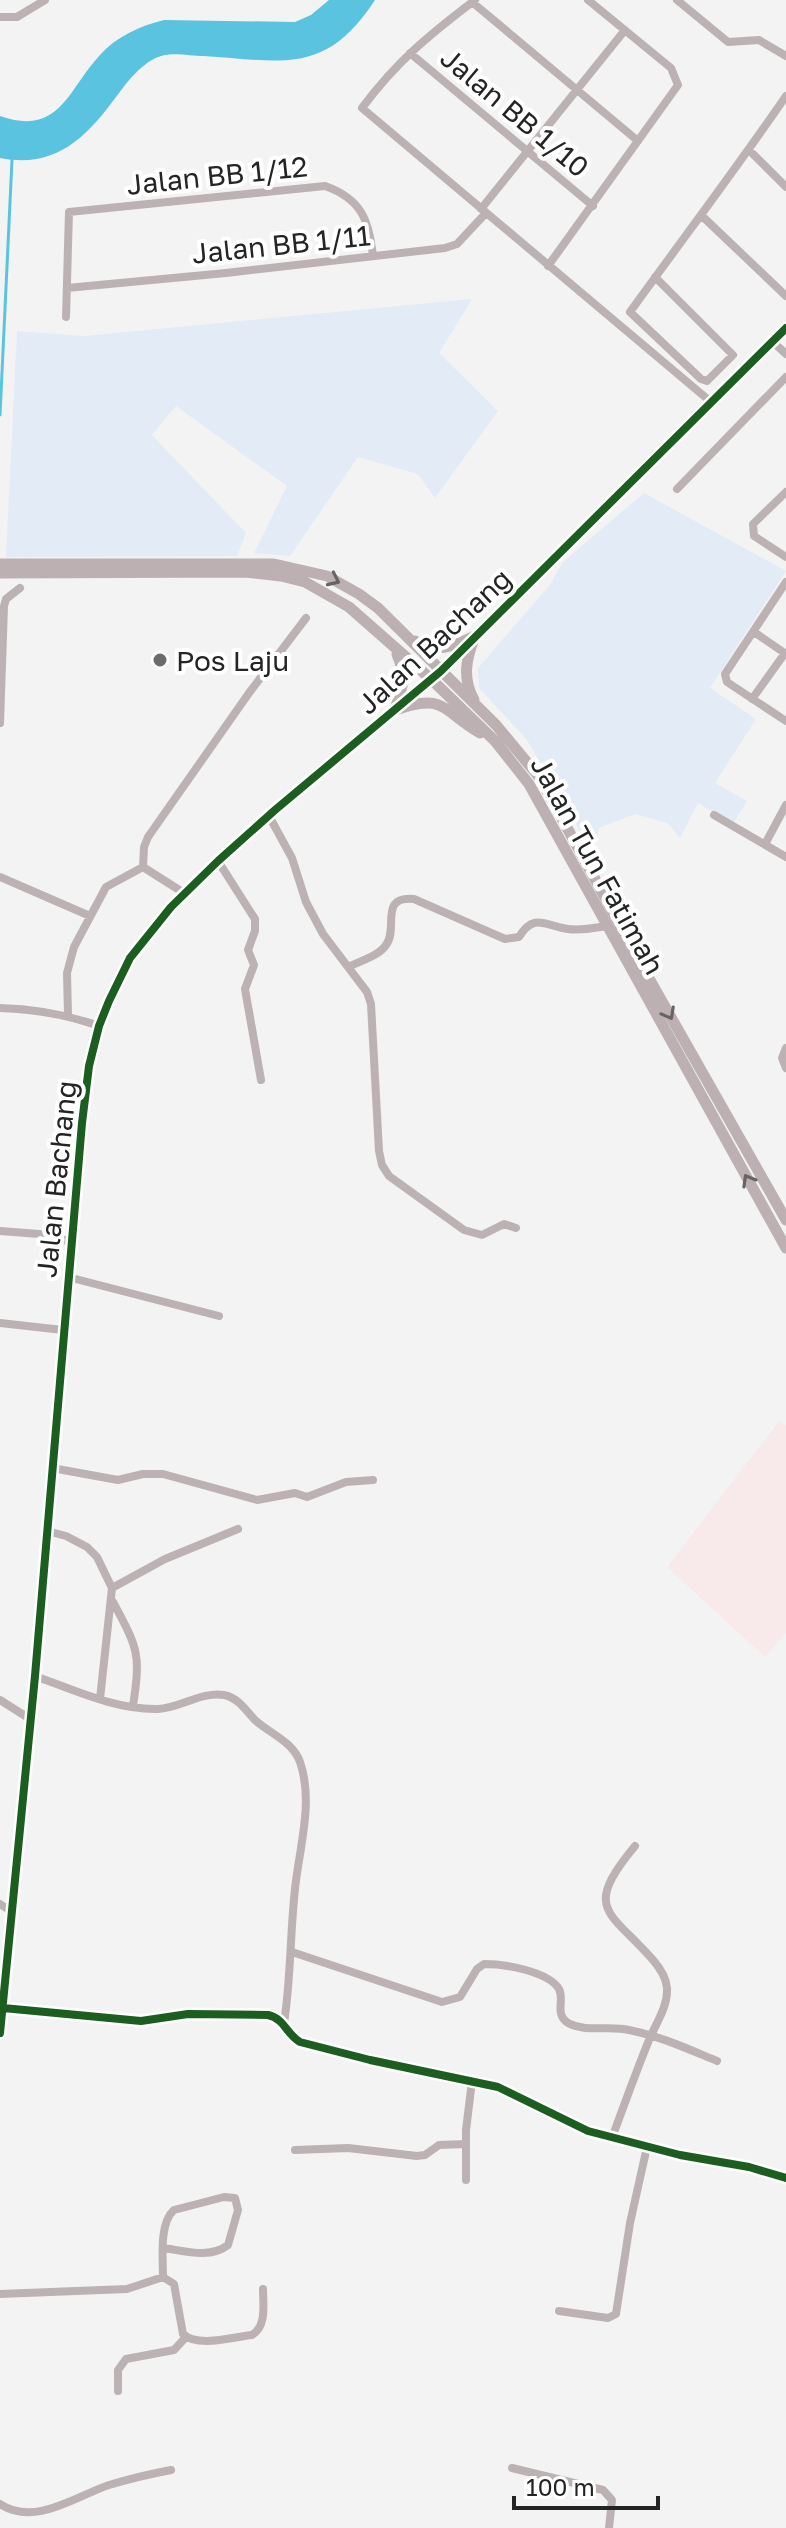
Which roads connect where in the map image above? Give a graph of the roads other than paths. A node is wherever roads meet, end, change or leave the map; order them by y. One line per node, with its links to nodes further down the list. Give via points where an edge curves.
1 (45, 0): 5 (street, via 17,17)
2 (588, 0): 6 (street)
3 (677, 0): 8 (street, via 728,42 759,40)
4 (474, 1): 7 (street); 9 (street)
5 (0, 17)
6 (625, 30): 9 (street, Jalan BB 1/11); 11 (street, via 671,68 678,85)
7 (410, 53): 12 (street, Jalan BB 1/10); 16 (street, via 362,108)
8 (786, 56)
9 (576, 90): 11 (street); 12 (street, Jalan BB 1/11)
10 (786, 96): 13 (street)
11 (638, 141): 15 (street)
12 (526, 150): 15 (street, Jalan BB 1/10); 16 (street, Jalan BB 1/11)
13 (749, 150): 14 (street); 17 (street)
14 (784, 181)
15 (593, 206): 19 (street)
16 (484, 211): 18 (street, Jalan BB 1/11, via 457,244); 19 (street)
17 (701, 215): 20 (street); 22 (street)
18 (373, 256): 21 (street, Jalan BB 1/11); 21 (street, Jalan BB 1/12, via 362,211 325,186 69,212)
19 (548, 266): 28 (street)
20 (655, 277): 20 (street, via 733,355 711,378 703,381 630,312)
21 (67, 288): 23 (street)
22 (786, 296)
23 (66, 317)
24 (786, 328): 25 (street, Jalan Bachang)
25 (772, 341): 26 (street); 28 (street, Jalan Bachang)
26 (786, 354)
27 (786, 377): 29 (street)
28 (711, 402): 38 (street, Jalan Bachang)
29 (677, 489)
30 (786, 492): 31 (street, via 752,530)
31 (786, 557)
32 (3, 568): 36 (main road, Jalan Tun Fatimah, one-way to 36, via 263,564 302,569 359,594); 39 (main road, Jalan Tun Fatimah, via 281,576 331,595)
33 (786, 582): 37 (street)
34 (20, 588): 46 (street, via 4,606)
35 (306, 618): 54 (street, via 148,837)
36 (396, 625): 38 (main road, via 434,649); 41 (main road, Jalan Tun Fatimah)
37 (754, 632): 40 (street); 42 (street, via 725,674 727,682)
38 (475, 636): 41 (street, Jalan Bachang); 44 (main road, via 466,677)
39 (389, 643): 41 (main road, Jalan Tun Fatimah); 43 (main road, via 405,676)
40 (785, 653): 42 (street)
41 (436, 676): 43 (street, Jalan Bachang); 44 (main road, Jalan Tun Fatimah); 47 (main road, Jalan Tun Fatimah)
42 (752, 699): 45 (street)
43 (395, 710): 47 (main road, via 436,703); 50 (street, Jalan Bachang)
44 (482, 711): 66 (main road, Jalan Tun Fatimah, one-way to 66, via 523,754 553,798 647,975)
45 (786, 721)
46 (0, 723)
47 (495, 741): 58 (main road, Jalan Tun Fatimah, via 529,784)
48 (786, 805): 51 (street)
49 (714, 815): 51 (street)
50 (269, 816): 53 (street, Jalan Bachang); 59 (street, via 292,858 311,912)
51 (765, 844): 52 (street)
52 (786, 857)
53 (218, 861): 56 (street, Jalan Bachang); 65 (street, via 255,919 248,950 254,965 245,989)
54 (143, 867): 56 (street); 57 (street, via 106,887)
55 (0, 877): 57 (street)
56 (184, 893): 62 (street, Jalan Bachang, via 130,958)
57 (90, 916): 61 (street, via 70,958)
58 (607, 926): 59 (street, via 574,930 535,922 519,937 505,939 405,898 393,906 387,944); 70 (main road, Jalan Tun Fatimah, one-way to 58)
59 (348, 967): 67 (street, via 371,1004 379,1151 389,1176 464,1230 482,1235 504,1224)
60 (0, 1008): 61 (street)
61 (68, 1015): 62 (street)
62 (99, 1026): 69 (street, Jalan Bachang, via 89,1066)
63 (786, 1048): 64 (street)
64 (786, 1068)
65 (261, 1080)
66 (785, 1214)
67 (516, 1228)
68 (0, 1231): 69 (street)
69 (72, 1242): 71 (street, Jalan Bachang)
70 (786, 1248)
71 (68, 1277): 72 (street); 74 (street, Jalan Bachang)
72 (219, 1316)
73 (0, 1323): 74 (street)
74 (63, 1330): 75 (street, Jalan Bachang)
75 (52, 1468): 76 (street, via 118,1480 163,1474 257,1500 295,1493 307,1497 346,1482); 78 (street, Jalan Bachang)
76 (373, 1480)
77 (238, 1529): 79 (street)
78 (47, 1531): 79 (street, via 87,1547); 81 (street, Jalan Bachang)
79 (112, 1588): 80 (street)
80 (113, 1602): 82 (street); 84 (street, via 137,1654)
81 (35, 1676): 82 (street); 85 (street, Jalan Bachang)
82 (100, 1699): 84 (street)
83 (0, 1700): 85 (street)
84 (133, 1706): 89 (street, via 162,1709 224,1695 292,1748 303,1774 305,1807)
85 (30, 1719): 88 (street, Jalan Bachang)
86 (635, 1846): 93 (street, via 611,1879 606,1906 664,1976 665,2003)
87 (0, 1904): 88 (street)
88 (12, 1912): 90 (street, Jalan Bachang)
89 (292, 1952): 91 (street); 93 (street, via 442,2002 460,1997 484,1964 526,1970 558,1987 560,2014 575,2026)
90 (3, 2008): 91 (street, via 141,2021 188,2014 268,2015); 92 (street, Jalan Bachang)
91 (284, 2023): 95 (street, via 300,2042)
92 (0, 2033)
93 (651, 2035): 94 (street); 96 (street)
94 (717, 2061)
95 (472, 2081): 96 (street, via 514,2093 564,2121); 97 (street)
96 (612, 2138): 98 (street)
97 (466, 2144): 99 (street, via 439,2145 417,2156 348,2148); 101 (street)
98 (647, 2147): 100 (street); 106 (street, via 616,2314 608,2318)
99 (295, 2150)
100 (786, 2178)
101 (466, 2180)
102 (164, 2248): 102 (street, via 166,2220 174,2210 235,2198 238,2210 223,2249 196,2253); 103 (street)
103 (163, 2277): 105 (street, via 127,2289); 107 (street, via 174,2284)
104 (263, 2289): 107 (street, via 262,2324 252,2335)
105 (0, 2294)
106 (559, 2311)
107 (186, 2337): 108 (street, via 174,2350 126,2359 118,2370)
108 (118, 2391)
109 (512, 2468): 112 (street, via 603,2490 612,2500)
110 (171, 2470): 111 (street, via 44,2510)
111 (0, 2504)
112 (609, 2528)

